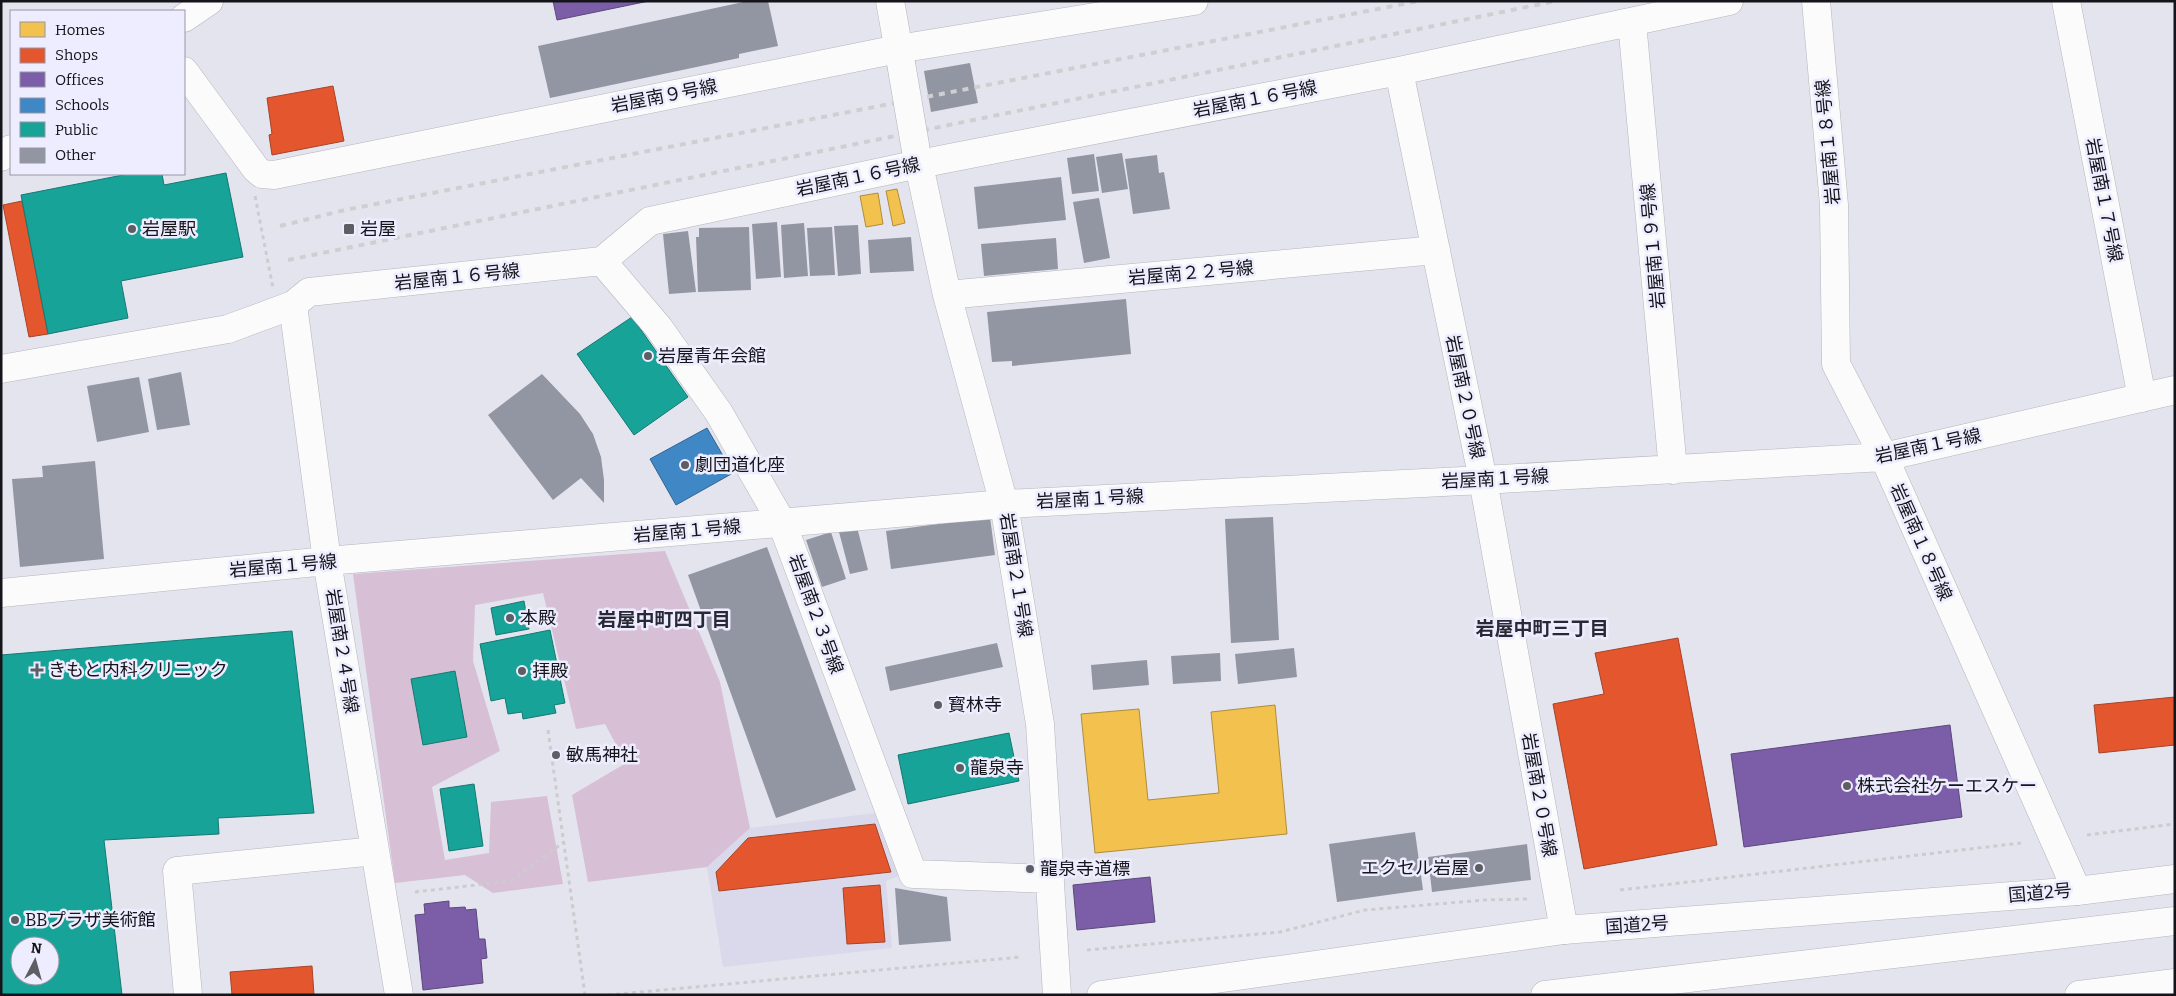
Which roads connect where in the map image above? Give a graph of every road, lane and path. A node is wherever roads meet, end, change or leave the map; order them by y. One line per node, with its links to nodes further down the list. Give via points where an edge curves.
1 (209, 1): 7 (main road)
2 (890, 1): 9 (main road, 岩屋南２１号線)
3 (1194, 1): 9 (main road, 岩屋南９号線)
4 (1729, 1): 8 (main road, 岩屋南１６号線)
5 (1816, 1): 21 (main road, 岩屋南１８号線, via 1834,205 1836,364)
6 (2066, 1): 20 (main road, 岩屋南１７号線)
7 (185, 17)
8 (1632, 22): 10 (main road, 岩屋南１６号線); 22 (main road, 岩屋南１９号線)
9 (900, 56): 11 (main road, 岩屋南９号線, via 274,175 262,174 256,168); 12 (main road, 岩屋南２１号線, bridge)
10 (1399, 71): 12 (main road, 岩屋南１６号線); 14 (main road, 岩屋南２０号線)
11 (185, 73)
12 (917, 158): 15 (main road, 岩屋南１６号線, via 650,222); 16 (main road, 岩屋南２１号線)
13 (255, 196): 17 (path, bridge)
14 (1436, 250): 16 (main road, 岩屋南２２号線); 23 (main road, 岩屋南２０号線)
15 (602, 261): 17 (main road, 岩屋南１６号線); 25 (main road, 岩屋南２３号線, via 659,328 719,413)
16 (947, 295): 24 (main road, 岩屋南２１号線)
17 (283, 297): 18 (main road, 岩屋南１６号線, via 228,328); 26 (main road, 岩屋南２４号線)
18 (1, 369)
19 (2175, 390): 20 (main road, 岩屋南１号線)
20 (2142, 398): 21 (main road, 岩屋南１号線)
21 (1884, 457): 22 (main road, 岩屋南１号線); 30 (main road, 岩屋南１８号線)
22 (1674, 470): 23 (main road, 岩屋南１号線)
23 (1483, 480): 24 (main road, 岩屋南１号線); 38 (main road, 岩屋南２０号線)
24 (1004, 504): 25 (main road, 岩屋南１号線); 33 (main road, 岩屋南２１号線, via 1040,724)
25 (782, 523): 26 (main road, 岩屋南１号線); 33 (main road, 岩屋南２３号線, via 913,874)
26 (327, 562): 27 (main road, 岩屋南１号線); 32 (main road, 岩屋南２４号線)
27 (1, 593)
28 (548, 730): 31 (path)
29 (2175, 824): 30 (path)
30 (2054, 840): 35 (path); 36 (main road, 岩屋南１８号線)
31 (564, 842): 37 (path, via 512,881); 45 (path)
32 (375, 851): 37 (main road, 岩屋南２４号線); 43 (main road, via 177,871)
33 (1050, 879): 41 (main road, 岩屋南２１号線)
34 (2175, 879): 36 (main road, 国道2号)
35 (1617, 891)
36 (2076, 891): 40 (main road, 国道2号)
37 (382, 896): 44 (main road, 岩屋南２４号線)
38 (1558, 898): 40 (main road, 岩屋南２０号線); 41 (path, via 1485,900 1365,910 1280,932)
39 (2175, 921): 49 (main road)
40 (1564, 930): 48 (main road, 国道2号)
41 (1055, 953): 46 (path); 47 (main road, 岩屋南２１号線)
42 (2175, 983): 50 (main road)
43 (188, 995)
44 (399, 995)
45 (585, 995)
46 (608, 995)
47 (1057, 995)
48 (1101, 995)
49 (1546, 995)
50 (2079, 995)

